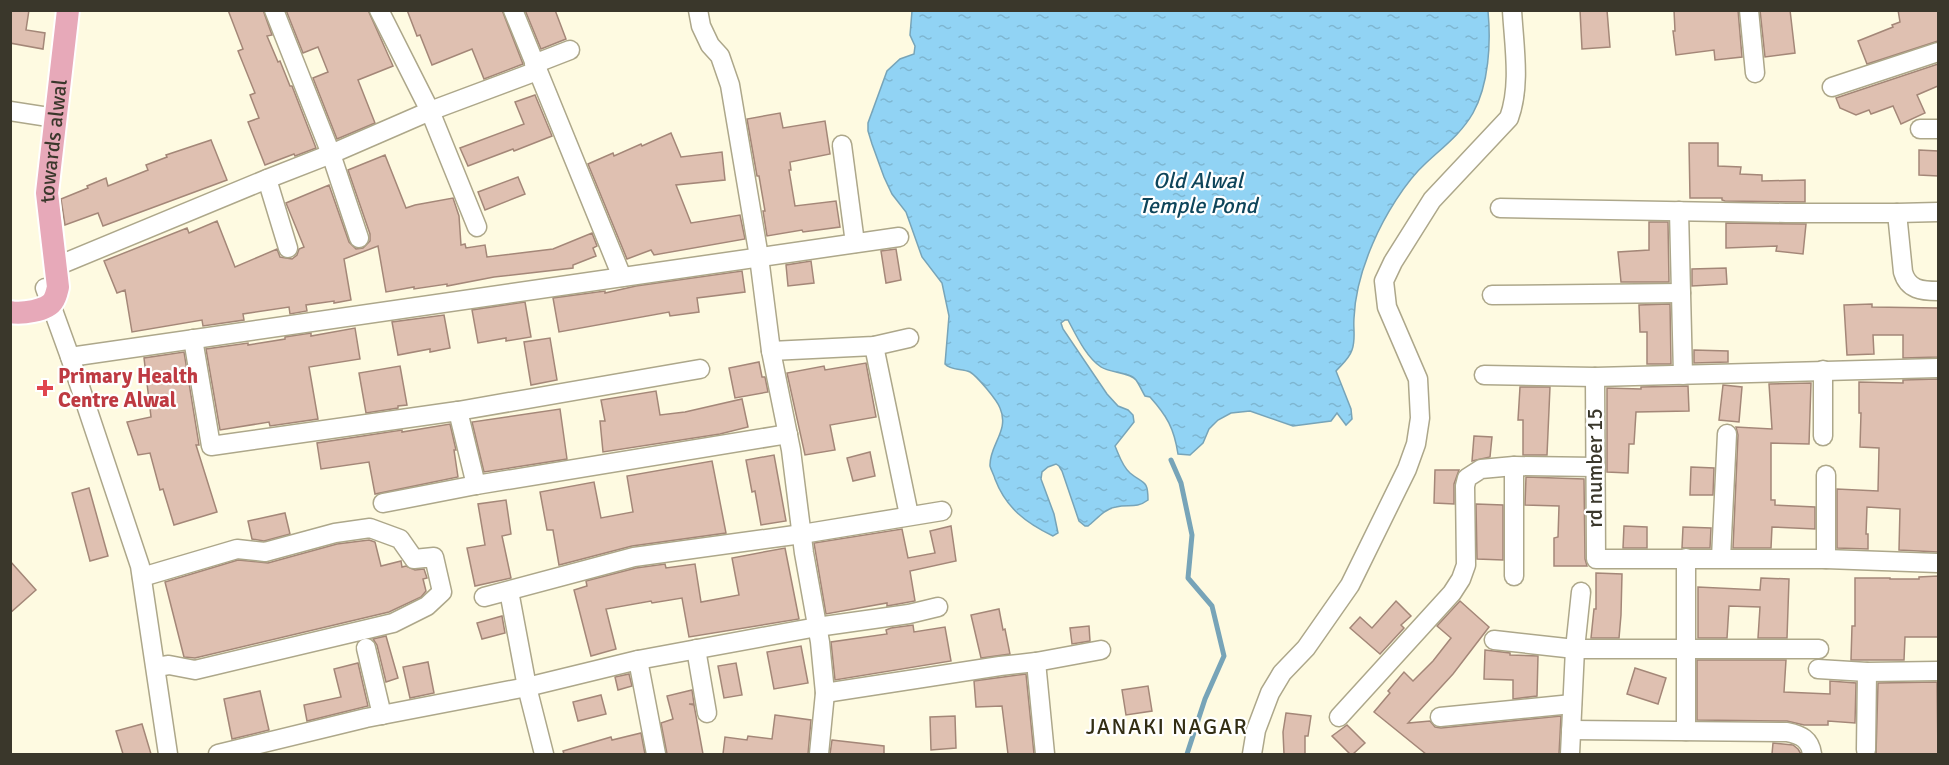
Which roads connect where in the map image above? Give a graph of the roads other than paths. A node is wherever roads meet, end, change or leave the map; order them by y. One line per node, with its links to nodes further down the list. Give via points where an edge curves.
1 (68, 10): 15 (main road, towards alwal)
2 (274, 10): 17 (street)
3 (380, 10): 14 (street)
4 (513, 10): 10 (street)
5 (698, 10): 28 (street, via 701,26 720,56 730,85)
6 (1512, 10): 99 (street, via 1516,87 1509,118 1432,200 1384,281 1387,307 1418,378 1420,418 1416,444 1350,585 1270,693)
7 (1749, 10): 11 (street)
8 (570, 50): 10 (street)
9 (1938, 52): 12 (street)
10 (536, 67): 14 (street); 29 (street)
11 (1755, 73)
12 (1832, 87)
13 (10, 111): 15 (street)
14 (430, 111): 17 (street); 23 (street)
15 (55, 118): 30 (main road, towards alwal, via 47,193)
16 (842, 145): 26 (street)
17 (331, 154): 18 (street); 25 (street)
18 (267, 178): 27 (street); 30 (street)
19 (1500, 208): 20 (street)
20 (1679, 211): 22 (street); 32 (street)
21 (1938, 212): 22 (street)
22 (1897, 213): 31 (street, via 1905,280 1924,291)
23 (477, 227)
24 (898, 237): 26 (street)
25 (359, 238)
26 (855, 243): 28 (street)
27 (288, 248)
28 (759, 257): 29 (street); 39 (street)
29 (622, 277): 37 (street)
30 (52, 282): 34 (main road, via 33,299); 35 (main road, via 46,307 18,314); 40 (street)
31 (1938, 291)
32 (1681, 293): 33 (street); 45 (street)
33 (1492, 294)
34 (10, 306)
35 (10, 312)
36 (909, 338): 38 (street)
37 (193, 339): 40 (street); 47 (street, via 211,446)
38 (874, 346): 39 (street); 57 (street)
39 (771, 351): 48 (street)
40 (70, 357): 64 (street)
41 (1938, 368): 43 (street)
42 (700, 369): 47 (street)
43 (1823, 370): 45 (street); 50 (street)
44 (1484, 375): 46 (street)
45 (1683, 375): 46 (street)
46 (1595, 377): 52 (street, rd number 15)
47 (458, 411): 54 (street)
48 (788, 434): 54 (street); 58 (street)
49 (1727, 434): 60 (street)
50 (1823, 436)
51 (1514, 466): 52 (street); 63 (street); 88 (street, via 1481,469 1467,478 1466,565 1461,579)
52 (1596, 467): 59 (street, rd number 15, via 1596,559)
53 (1826, 475): 61 (street)
54 (476, 485): 55 (street)
55 (383, 503)
56 (942, 511): 57 (street)
57 (909, 515): 58 (street)
58 (802, 534): 65 (street, via 634,557); 69 (street)
59 (1686, 558): 60 (street); 74 (street)
60 (1721, 558): 61 (street)
61 (1826, 559): 62 (street)
62 (1938, 563)
63 (1514, 576)
64 (142, 577): 79 (street); 79 (street, via 237,549 265,552 370,528 400,539 414,559 434,557 442,592 427,606 393,623 195,670)
65 (509, 591): 67 (street); 83 (street)
66 (1581, 592): 73 (street)
67 (484, 597)
68 (938, 607): 69 (street)
69 (817, 627): 72 (street); 84 (street)
70 (1494, 640): 73 (street)
71 (366, 648): 87 (street)
72 (696, 649): 77 (street); 86 (street)
73 (1575, 649): 74 (street); 85 (street)
74 (1687, 649): 75 (street); 91 (street)
75 (1819, 649)
76 (1101, 650): 78 (street)
77 (638, 660): 83 (street); 96 (street)
78 (1036, 662): 84 (street); 98 (street)
79 (156, 667): 93 (street)
80 (1818, 669): 82 (street)
81 (1938, 670): 82 (street)
82 (1867, 672): 92 (street)
83 (527, 687): 87 (street); 95 (street)
84 (825, 693): 97 (street)
85 (1572, 704): 89 (street); 90 (street)
86 (707, 712)
87 (382, 715): 94 (street)
88 (1339, 717)
89 (1440, 717)
90 (1571, 730): 91 (street); 100 (street)
91 (1686, 731): 101 (street, via 1798,734 1806,739)
92 (1866, 750)
93 (168, 754)
94 (218, 754)
95 (544, 754)
96 (656, 754)
97 (819, 754)
98 (1045, 754)
99 (1252, 754)
100 (1570, 754)
101 (1812, 754)

